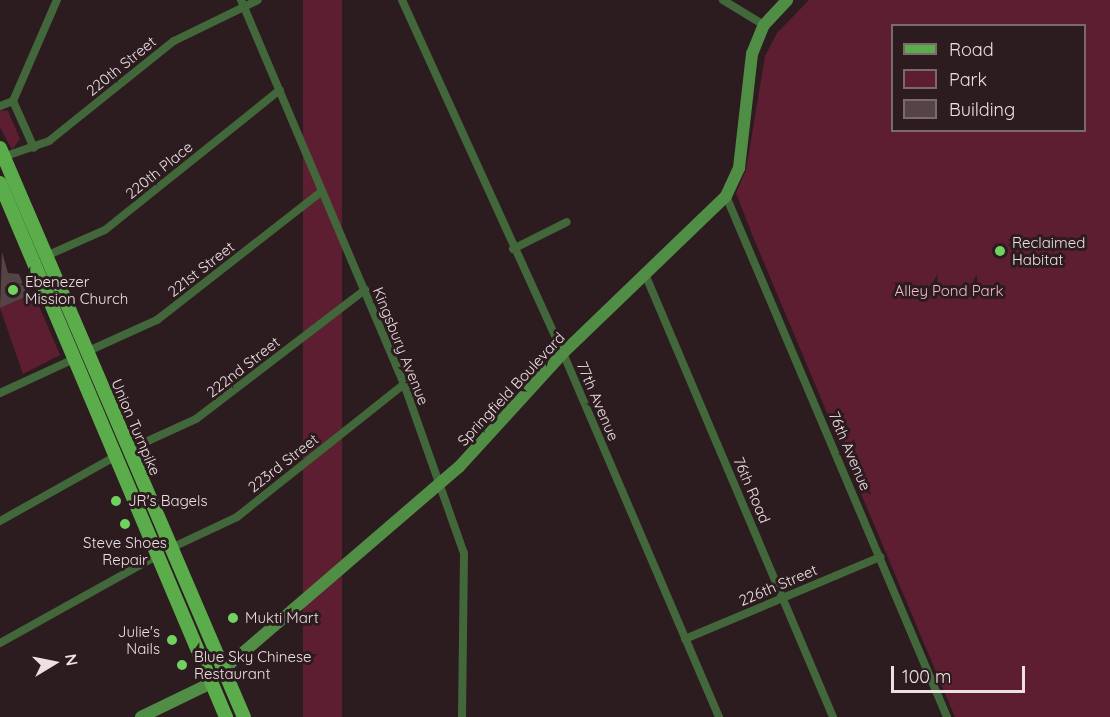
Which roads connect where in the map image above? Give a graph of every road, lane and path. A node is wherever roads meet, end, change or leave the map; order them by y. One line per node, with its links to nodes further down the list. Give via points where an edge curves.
1 (57, 0): 9 (street)
2 (258, 0): 6 (street, 220th Street)
3 (402, 0): 17 (street, 77th Avenue)
4 (723, 0): 7 (street)
5 (787, 0): 7 (main road, Springfield Boulevard)
6 (243, 3): 8 (street, Kingsbury Avenue); 11 (street, 220th Street, via 174,41)
7 (764, 25): 15 (main road, Springfield Boulevard, via 752,54 740,168)
8 (280, 90): 14 (street, Kingsbury Avenue); 18 (street, 220th Place, via 105,230)
9 (13, 101): 10 (street); 11 (street)
10 (0, 106)
11 (34, 148): 12 (street, 220th Street)
12 (1, 154): 18 (main road, Union Turnpike)
13 (0, 183): 22 (main road, Union Turnpike)
14 (322, 191): 20 (street, Kingsbury Avenue); 22 (street, 221st Street, via 157,320)
15 (726, 196): 19 (main road, Springfield Boulevard); 30 (street, 76th Avenue)
16 (567, 222): 17 (street)
17 (513, 249): 21 (street, 77th Avenue)
18 (46, 256): 22 (main road, Union Turnpike)
19 (645, 274): 21 (main road, Springfield Boulevard); 31 (street, 76th Road)
20 (364, 290): 23 (street, Kingsbury Avenue); 25 (street, 222nd Street, via 196,419)
21 (563, 353): 27 (main road, Springfield Boulevard); 32 (street, 77th Avenue)
22 (80, 355): 24 (street, 221st Street); 25 (main road, Union Turnpike); 26 (main road, Union Turnpike)
23 (404, 384): 27 (street, Kingsbury Avenue); 29 (street, 223rd Street, via 237,517)
24 (0, 393)
25 (128, 450): 29 (main road, Union Turnpike)
26 (114, 457): 28 (street); 29 (main road, Union Turnpike)
27 (437, 484): 34 (main road, Springfield Boulevard); 39 (street, Kingsbury Avenue, via 465,553)
28 (0, 521)
29 (162, 553): 33 (street, 223rd Street); 34 (main road, Union Turnpike); 35 (main road, Union Turnpike)
30 (880, 556): 31 (street, 226th Street); 42 (street, 76th Avenue)
31 (783, 598): 32 (street, 226th Street); 41 (street, 76th Road)
32 (686, 639): 40 (street, 77th Avenue)
33 (0, 643)
34 (221, 672): 35 (main road, Springfield Boulevard); 38 (main road, Union Turnpike)
35 (209, 682): 36 (main road, Springfield Boulevard); 37 (main road, Union Turnpike)
36 (141, 717)
37 (226, 717)
38 (244, 717)
39 (462, 717)
40 (718, 717)
41 (833, 717)
42 (947, 717)

